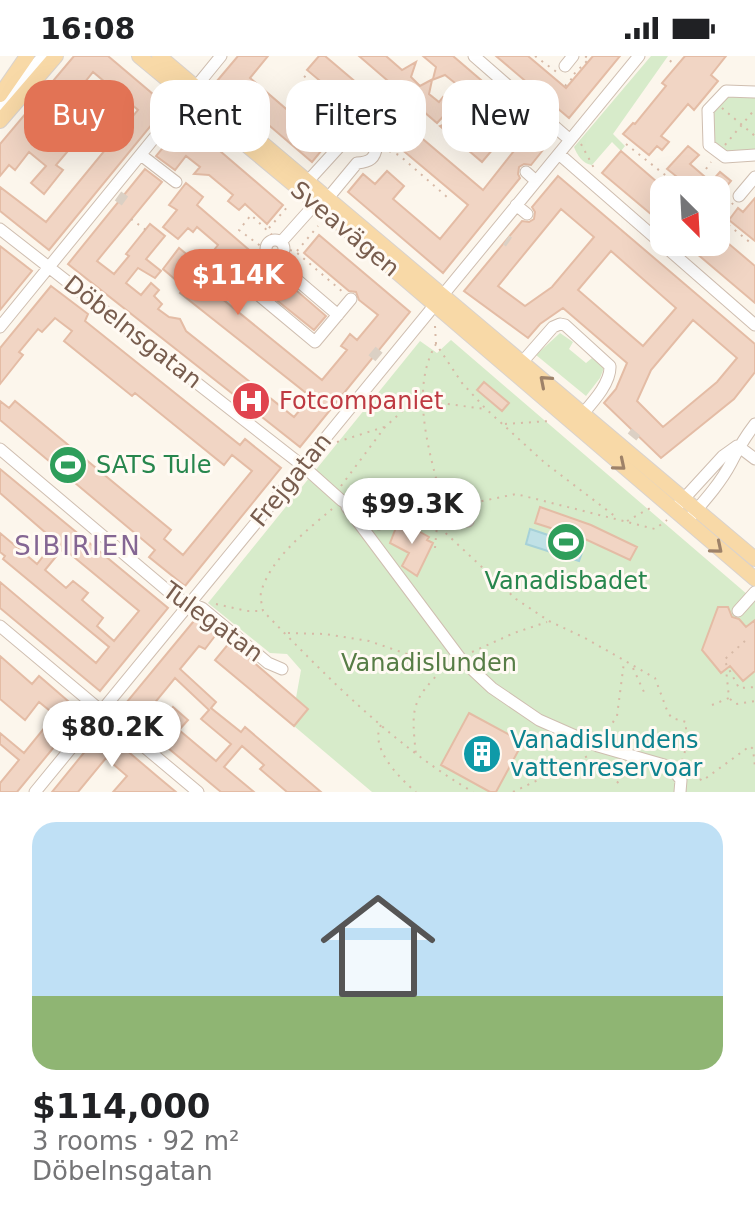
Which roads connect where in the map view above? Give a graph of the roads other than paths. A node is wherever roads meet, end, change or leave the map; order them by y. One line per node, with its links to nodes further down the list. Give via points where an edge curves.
1 (27, 56): 13 (main road)
2 (43, 56): 14 (street)
3 (56, 56): 15 (main road)
4 (139, 56): 9 (main road, Sveavägen)
5 (159, 56): 10 (main road, Sveavägen)
6 (221, 56): 11 (street)
7 (474, 56): 16 (street)
8 (639, 56): 16 (street, Frejgatan)
9 (174, 80)
10 (181, 80)
11 (202, 80)
12 (755, 92): 22 (street, via 726,91 708,110 709,145 725,157)
13 (0, 95)
14 (0, 107)
15 (0, 121)
16 (575, 140): 20 (street, Frejgatan)
17 (150, 144): 21 (street)
18 (264, 152): 29 (main road, Sveavägen)
19 (270, 152): 25 (main road, Sveavägen)
20 (559, 154): 26 (street, Frejgatan); 42 (street)
21 (141, 155): 27 (street); 37 (street, via 115,193)
22 (755, 155)
23 (526, 172): 26 (street)
24 (755, 177): 28 (street)
25 (308, 181): 29 (main road, Sveavägen); 29 (street, Sveavägen, via 339,147 348,128 355,127 377,145 368,162 357,163)
26 (536, 181): 30 (street, Frejgatan)
27 (176, 182)
28 (739, 196)
29 (322, 200): 35 (street); 40 (main road, Sveavägen)
30 (516, 205): 31 (street); 33 (street, Frejgatan)
31 (527, 214)
32 (0, 229): 37 (street, Döbelnsgatan)
33 (495, 230): 34 (street); 40 (street, Frejgatan)
34 (506, 240)
35 (280, 245): 36 (street, via 267,244); 41 (street, via 283,268)
36 (266, 250)
37 (49, 267): 43 (street); 50 (street, Döbelnsgatan)
38 (231, 272): 41 (street, via 315,342)
39 (351, 299): 41 (street)
40 (438, 299): 44 (main road, Sveavägen); 50 (street, Frejgatan, via 382,360)
41 (338, 315)
42 (755, 325)
43 (0, 327)
44 (518, 368): 45 (main road, Sveavägen); 45 (street, via 553,327 565,325 610,366 611,373)
45 (578, 419): 52 (main road, Sveavägen, via 627,442); 55 (main road, Sveavägen, one-way to 55)
46 (755, 424): 47 (street)
47 (738, 446): 49 (street); 52 (street); 53 (street)
48 (0, 449): 62 (street, Tulegatan, via 175,597)
49 (755, 459)
50 (303, 466): 51 (street, Döbelnsgatan); 62 (street, Frejgatan)
51 (338, 497): 54 (street); 69 (street, via 460,658 492,688 539,720 598,746 671,767 681,780)
52 (684, 498): 53 (main road, Sveavägen); 55 (street)
53 (697, 509): 57 (street); 59 (main road, Sveavägen)
54 (360, 512): 56 (street, via 400,506 439,509); 58 (street)
55 (670, 515): 57 (main road, Sveavägen)
56 (468, 521)
57 (687, 522): 60 (main road, Sveavägen, one-way to 60)
58 (379, 524)
59 (755, 559)
60 (755, 579)
61 (755, 592): 63 (street)
62 (190, 603): 65 (street, Tulegatan); 66 (street, Frejgatan)
63 (738, 611)
64 (0, 626): 66 (street)
65 (282, 669)
66 (101, 711): 67 (street, Frejgatan); 68 (street)
67 (35, 792)
68 (198, 792)
69 (680, 792)

